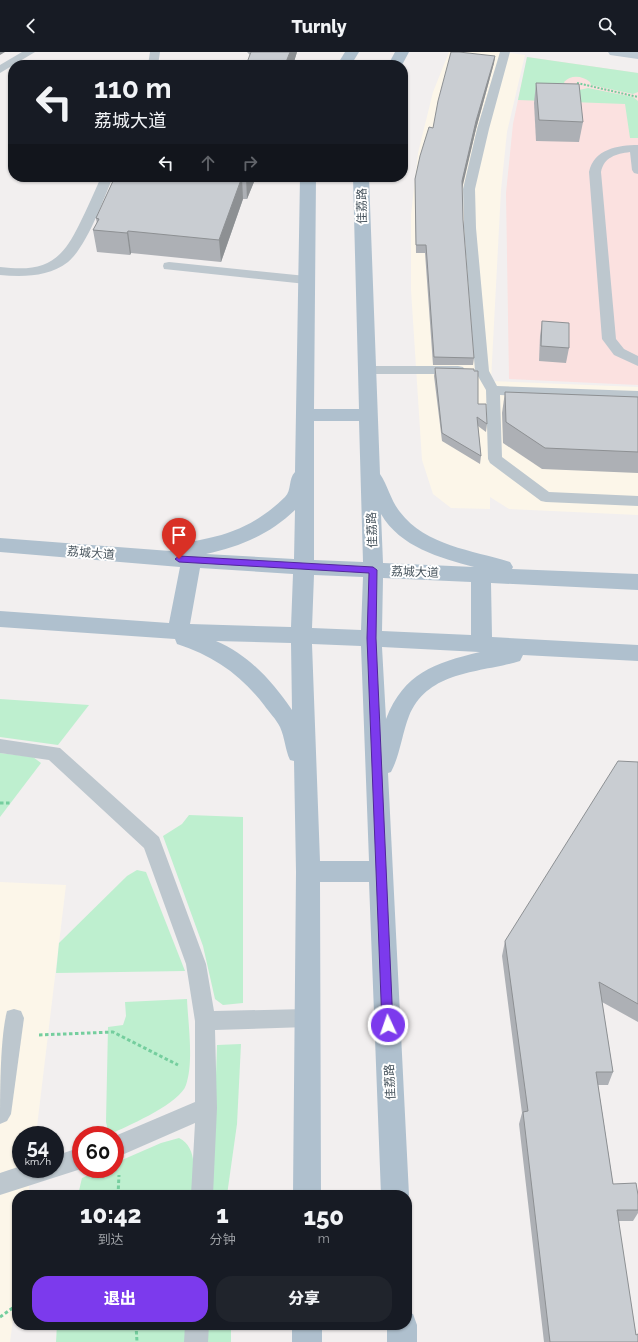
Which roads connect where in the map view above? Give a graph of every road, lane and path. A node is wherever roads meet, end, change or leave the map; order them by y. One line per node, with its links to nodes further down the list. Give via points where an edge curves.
1 (30, 52): 5 (lane)
2 (505, 52): 18 (lane, via 469,189)
3 (615, 52): 4 (street)
4 (638, 55)
5 (17, 60)
6 (577, 83): 7 (path)
7 (638, 97)
8 (637, 148): 9 (lane); 16 (lane, via 603,156 595,166 595,172 608,339 619,352)
9 (638, 170)
10 (105, 182): 14 (lane, via 74,246 65,258 40,270 18,273)
11 (308, 182): 15 (main road)
12 (361, 182): 17 (main road, 佳荔路)
13 (168, 266): 15 (lane)
14 (0, 271)
15 (306, 280): 21 (main road)
16 (638, 362)
17 (366, 370): 18 (lane); 22 (main road, 佳荔路)
18 (482, 370): 19 (lane)
19 (493, 390): 20 (lane); 25 (lane, via 495,459 546,497)
20 (638, 396)
21 (305, 415): 22 (main road); 23 (main road)
22 (368, 415): 24 (main road, 佳荔路)
23 (305, 462): 27 (main road, via 298,494 280,513 252,533 198,548); 29 (main road)
24 (370, 472): 30 (main road, 佳荔路); 32 (main road, via 396,521 419,539 464,557 506,568)
25 (638, 501)
26 (0, 545): 27 (main road, 荔城大道)
27 (141, 557): 28 (main road, 荔城大道)
28 (192, 560): 29 (main road, 荔城大道); 35 (main road)
29 (304, 567): 30 (main road, 荔城大道); 36 (main road)
30 (373, 570): 31 (main road, 荔城大道); 37 (main road, 佳荔路)
31 (481, 575): 32 (main road, 荔城大道); 38 (main road)
32 (569, 579): 33 (main road, 荔城大道)
33 (638, 582)
34 (0, 619): 35 (main road)
35 (171, 631): 36 (main road); 42 (main road, via 227,655 261,683 293,730)
36 (301, 636): 37 (main road); 42 (main road)
37 (371, 638): 38 (main road); 43 (main road, 佳荔路)
38 (482, 645): 39 (main road)
39 (553, 648): 40 (main road); 43 (main road, via 488,658 457,666 436,675 412,692 405,701 389,740)
40 (638, 653)
41 (0, 746): 49 (lane, via 54,753 152,843 196,964)
42 (306, 785): 47 (main road)
43 (377, 790): 46 (main road, 佳荔路)
44 (11, 803): 45 (path)
45 (0, 804)
46 (380, 871): 47 (main road); 59 (main road, 佳荔路)
47 (308, 872): 48 (main road)
48 (307, 1018): 49 (lane); 58 (main road)
49 (205, 1021): 51 (lane)
50 (12, 1027): 51 (path, via 113,1032); 53 (lane)
51 (205, 1079): 52 (lane)
52 (206, 1108): 54 (lane); 57 (lane)
53 (0, 1114)
54 (124, 1143)
55 (19, 1178): 56 (lane)
56 (0, 1184)
57 (202, 1190)
58 (307, 1190)
59 (396, 1190)
60 (12, 1309): 61 (path)
61 (0, 1317)
62 (136, 1330): 66 (path)
63 (197, 1330): 67 (lane)
64 (307, 1330): 68 (main road)
65 (402, 1330): 69 (main road)
66 (138, 1342)
67 (196, 1342)
68 (307, 1342)
69 (402, 1342)

